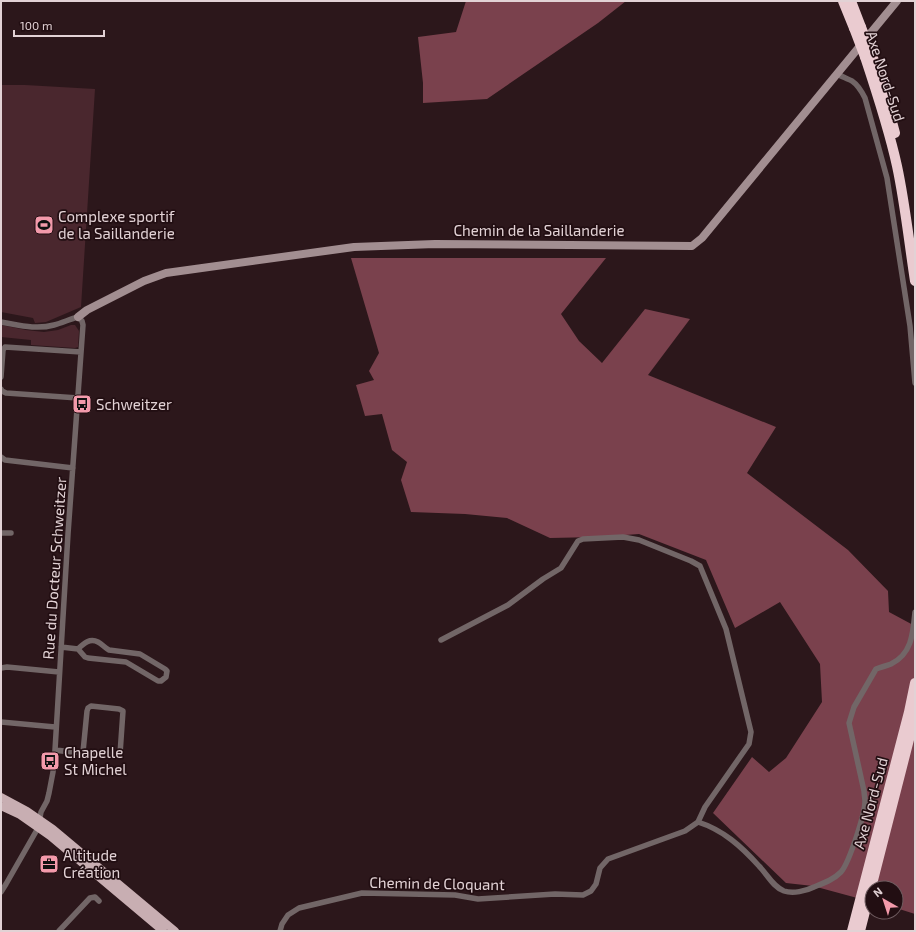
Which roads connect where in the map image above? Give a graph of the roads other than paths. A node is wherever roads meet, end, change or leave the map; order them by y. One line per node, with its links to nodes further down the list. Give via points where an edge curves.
1 (843, 1): 4 (highway, Axe Nord-Sud)
2 (851, 1): 4 (highway, Axe Nord-Sud)
3 (896, 1): 6 (street, Chemin de la Saillanderie)
4 (858, 27): 5 (highway, Axe Nord-Sud, bridge)
5 (868, 56): 7 (highway, Axe Nord-Sud, via 881,81 888,104 903,163); 8 (highway, Axe Nord-Sud, via 897,166)
6 (837, 74): 9 (street, Chemin de la Saillanderie, via 702,238 692,246 436,244 354,247 166,273 86,310); 13 (street, via 852,81 865,98 887,178 910,326)
7 (915, 237)
8 (915, 281)
9 (78, 317): 10 (street, via 56,325 31,328); 11 (street, Rue du Docteur Schweitzer, via 83,325)
10 (1, 322)
11 (80, 352): 12 (street, via 5,347); 15 (street, Rue du Docteur Schweitzer)
12 (1, 377)
13 (915, 383)
14 (1, 389): 15 (street, via 6,393)
15 (78, 398): 17 (street, Rue du Docteur Schweitzer)
16 (1, 457): 17 (street, via 4,460)
17 (73, 468): 22 (street, Rue du Docteur Schweitzer)
18 (1, 533): 19 (street)
19 (11, 533)
20 (915, 612): 34 (street, via 911,642 904,655 876,669 854,707 849,723 865,802 850,856 842,871 834,878 809,889 784,891 774,884 728,836)
21 (441, 640): 34 (street, via 508,605 561,568 578,541 583,539 622,537 639,540 700,566 726,629 751,732 749,744 704,807)
22 (61, 647): 23 (street); 25 (street, Rue du Docteur Schweitzer)
23 (78, 649): 23 (street, via 88,658 128,663 160,681 166,677 165,669 140,654 109,650 97,641 90,640)
24 (1, 668): 25 (street)
25 (59, 672): 29 (street, Rue du Docteur Schweitzer)
26 (915, 683): 42 (highway, Axe Nord-Sud)
27 (915, 716): 43 (highway, Axe Nord-Sud)
28 (1, 722): 29 (street)
29 (56, 727): 30 (street, Rue du Docteur Schweitzer)
30 (55, 750): 31 (street); 35 (street, Rue du Docteur Schweitzer, via 49,793)
31 (83, 752): 31 (street, via 88,708 91,706 123,711 120,754)
32 (1, 797): 35 (main road, via 22,809)
33 (1, 806): 35 (main road)
34 (698, 822): 41 (street, Chemin de Cloquant, via 685,831 608,859 600,868 596,884 591,891 583,895 555,894 478,899 455,895 362,893 300,908 288,915)
35 (39, 824): 36 (street, Rue du Docteur Schweitzer, via 32,841); 39 (main road); 40 (main road, via 66,840)
36 (1, 892)
37 (99, 902): 38 (street, via 95,897 90,898)
38 (59, 931)
39 (162, 931)
40 (175, 931)
41 (280, 931)
42 (852, 931)
43 (860, 931)

